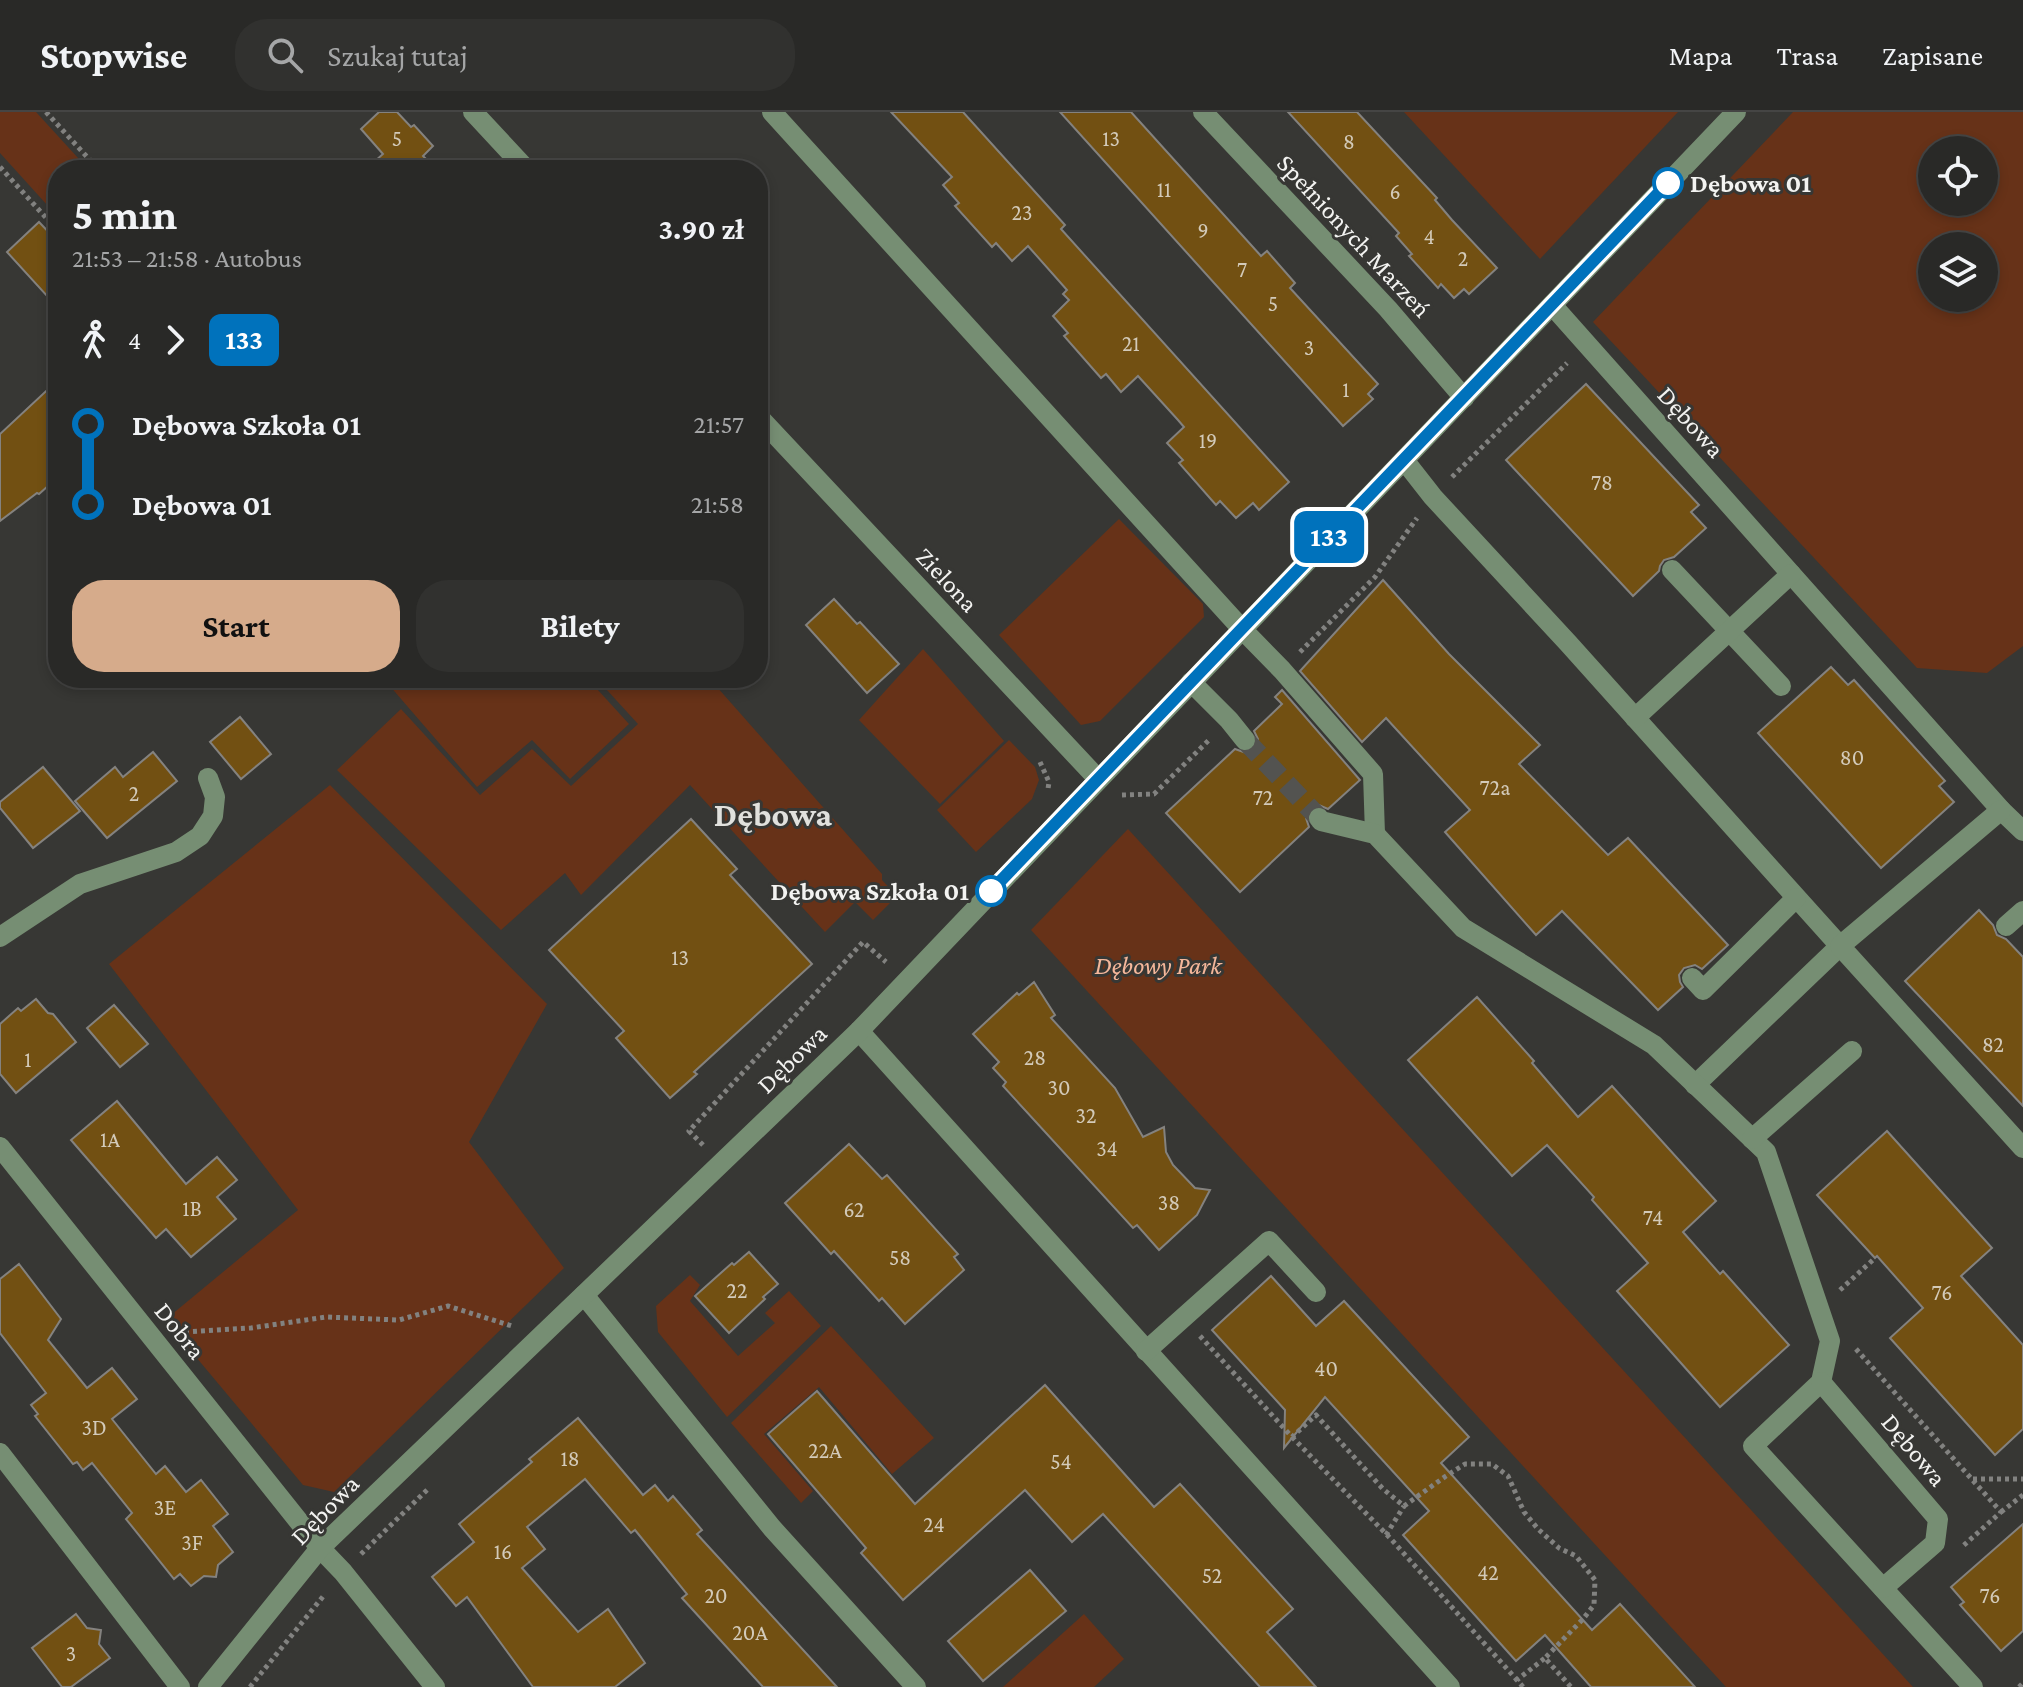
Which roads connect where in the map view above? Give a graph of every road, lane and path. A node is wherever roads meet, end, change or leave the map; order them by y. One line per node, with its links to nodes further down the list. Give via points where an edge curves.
1 (46, 112): 6 (path)
2 (473, 112): 7 (street)
3 (772, 112): 16 (street)
4 (1203, 112): 11 (street, Spełnionych Marzeń)
5 (1736, 112): 10 (street, Dębowa)
6 (90, 160)
7 (518, 160)
8 (0, 167): 9 (path)
9 (48, 220)
10 (1552, 305): 11 (street, Dębowa); 15 (street, Dębowa)
11 (1464, 398): 13 (street, Dębowa)
12 (768, 427): 23 (street, Zielona)
13 (1404, 460): 16 (street, Dębowa); 20 (street)
14 (1672, 570): 17 (street)
15 (1791, 574): 17 (street); 24 (street, Dębowa)
16 (1241, 628): 18 (street, Dębowa); 27 (street, via 1373,774)
17 (1729, 631): 19 (street); 20 (street)
18 (1191, 682): 21 (street); 23 (street, Dębowa)
19 (1781, 686)
20 (1635, 718): 28 (street)
21 (1245, 740)
22 (208, 778): 31 (street, via 215,797 213,816 200,836 176,852 80,884)
23 (1098, 779): 34 (street, Dębowa)
24 (2001, 810): 26 (street, Dębowa); 32 (street)
25 (1319, 818): 27 (street)
26 (2023, 831)
27 (1375, 834): 36 (street, via 1463,928 1654,1045)
28 (1796, 898): 32 (street); 33 (street, via 1703,990)
29 (2023, 911): 30 (street)
30 (2006, 926)
31 (0, 937)
32 (1840, 946): 36 (street); 39 (street)
33 (1692, 978)
34 (859, 1031): 41 (street, Dębowa); 45 (street)
35 (1852, 1051): 37 (street)
36 (1695, 1085): 37 (street)
37 (1752, 1139): 46 (street, via 1766,1152 1830,1341)
38 (0, 1147): 44 (street, Dobra)
39 (2023, 1148)
40 (1316, 1292): 42 (street, via 1269,1241)
41 (584, 1295): 55 (street, Dębowa); 62 (street, via 772,1528)
42 (1183, 1318): 45 (street); 47 (path)
43 (521, 1329): 44 (path, via 448,1306 399,1320 326,1317)
44 (149, 1334): 55 (street, Dobra)
45 (1146, 1351): 63 (street)
46 (1821, 1382): 56 (street, Dębowa, via 1938,1519 1935,1543); 56 (street, via 1753,1446)
47 (1292, 1437): 52 (path, via 1316,1415); 54 (path)
48 (0, 1453): 59 (street)
49 (1972, 1479): 50 (path)
50 (2023, 1479)
51 (2023, 1495): 53 (path)
52 (1404, 1506): 54 (path); 57 (path, via 1465,1464 1492,1464 1508,1476 1538,1529 1576,1556 1595,1580 1594,1605)
53 (2001, 1512)
54 (1386, 1535): 58 (path)
55 (320, 1548): 60 (street, Dębowa); 61 (street, Dobra)
56 (1883, 1588): 66 (street)
57 (1545, 1658): 58 (path); 65 (path)
58 (1517, 1680): 64 (path)
59 (180, 1687)
60 (208, 1687)
61 (435, 1687)
62 (916, 1687)
63 (1450, 1687)
64 (1523, 1687)
65 (1571, 1687)
66 (1973, 1687)

